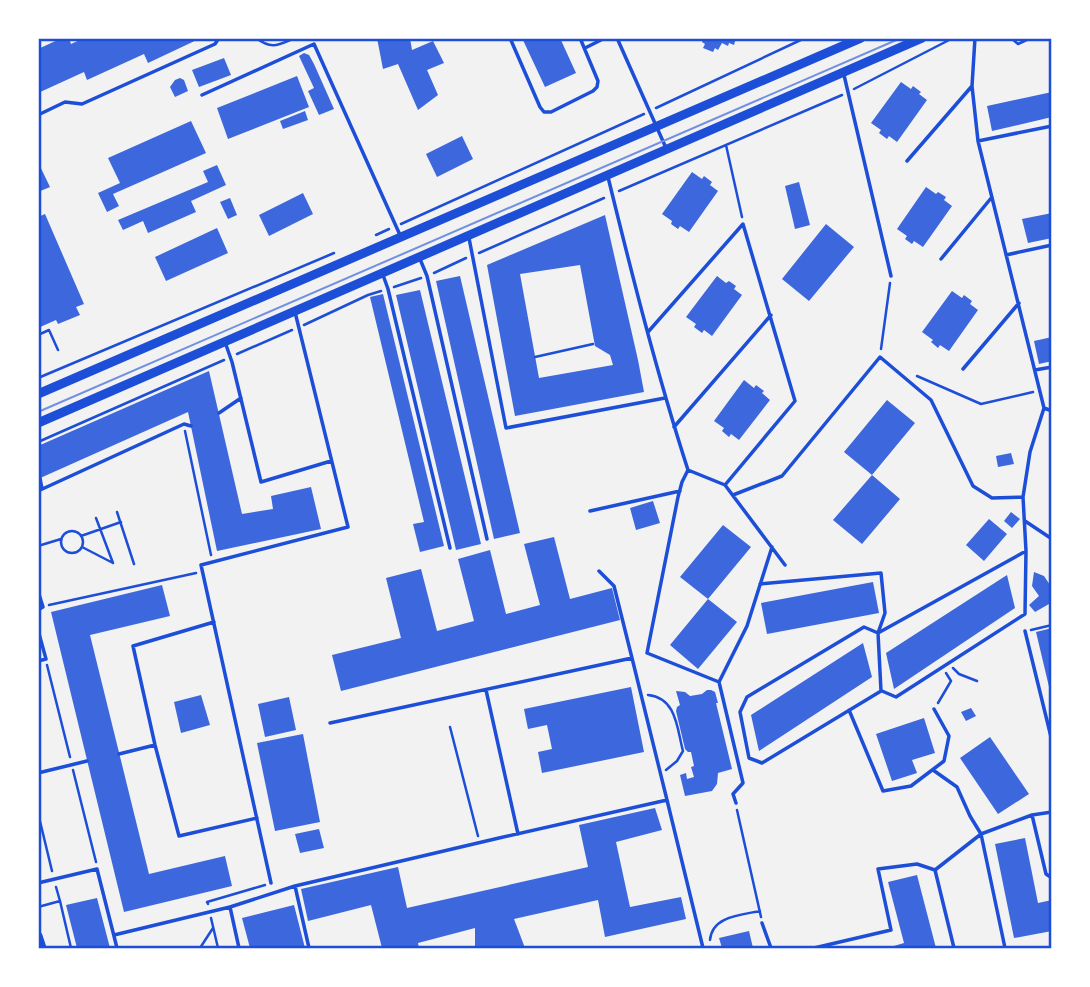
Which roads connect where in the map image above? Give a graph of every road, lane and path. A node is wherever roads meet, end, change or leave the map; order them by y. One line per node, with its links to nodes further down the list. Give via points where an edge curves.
1 (219, 38): 23 (lane, via 215,44 82,104 65,102)
2 (256, 38): 3 (path, via 273,47)
3 (295, 38)
4 (510, 38): 17 (lane, via 544,112 597,87)
5 (580, 38): 17 (lane)
6 (605, 38): 17 (lane)
7 (617, 38): 22 (lane)
8 (805, 38): 22 (path)
9 (861, 38): 24 (main road)
10 (922, 38): 18 (main road)
11 (941, 38): 16 (path)
12 (953, 38): 16 (path)
13 (975, 38): 19 (lane)
14 (1011, 38): 15 (path, via 1018,44)
15 (1031, 38)
16 (944, 43): 20 (path)
17 (584, 48)
18 (843, 73): 20 (lane); 28 (main road)
19 (972, 86): 26 (lane); 29 (lane)
20 (848, 92): 27 (path); 46 (lane)
21 (202, 95): 34 (lane, via 314,44)
22 (650, 111): 24 (lane); 34 (path)
23 (38, 114)
24 (656, 126): 28 (lane); 36 (main road)
25 (1052, 127): 26 (lane)
26 (978, 141): 32 (lane)
27 (726, 145): 31 (path); 33 (path)
28 (667, 150): 30 (main road)
29 (908, 160)
30 (607, 175): 31 (lane); 35 (main road)
31 (612, 194): 41 (path); 52 (lane)
32 (992, 197): 40 (lane); 43 (lane)
33 (743, 224): 50 (lane); 52 (lane)
34 (396, 226): 36 (lane); 37 (path)
35 (469, 236): 41 (lane); 42 (main road)
36 (401, 237): 66 (main road)
37 (369, 238)
38 (1052, 245): 40 (lane)
39 (344, 249): 64 (path)
40 (1006, 255): 48 (lane)
41 (473, 256): 45 (path); 67 (lane, via 506,429)
42 (419, 257): 44 (main road); 45 (lane)
43 (941, 259)
44 (382, 273): 47 (lane); 49 (main road)
45 (427, 276): 47 (path); 92 (lane)
46 (891, 276): 59 (path)
47 (388, 289): 51 (path); 98 (lane)
48 (1019, 303): 61 (lane); 62 (lane)
49 (295, 311): 51 (lane); 54 (main road)
50 (771, 315): 75 (lane); 80 (lane, via 795,401)
51 (299, 327): 57 (path); 77 (lane)
52 (648, 332): 67 (lane)
53 (38, 335): 56 (path, via 49,330)
54 (225, 342): 57 (lane); 72 (main road)
55 (593, 344): 58 (path)
56 (58, 350)
57 (230, 357): 68 (lane); 76 (path)
58 (535, 357)
59 (880, 357): 83 (lane, via 782,476); 84 (lane, via 931,400 973,486 992,498)
60 (1052, 367): 62 (lane)
61 (963, 369)
62 (1035, 370): 65 (lane)
63 (912, 374): 65 (path, via 981,404)
64 (38, 379)
65 (1040, 390): 69 (lane)
66 (38, 394)
67 (666, 397): 75 (lane)
68 (241, 398): 71 (lane); 77 (lane, via 261,482)
69 (1044, 408): 70 (lane); 84 (lane, via 1030,452)
70 (1052, 411)
71 (219, 413)
72 (38, 423)
73 (184, 424): 74 (lane); 81 (lane); 100 (path)
74 (191, 426)
75 (674, 427): 78 (lane)
76 (38, 442)
77 (331, 461): 100 (lane, via 348,527)
78 (688, 470): 80 (lane); 82 (lane)
79 (40, 478): 81 (lane)
80 (725, 485): 83 (lane)
81 (40, 490)
82 (680, 491): 85 (lane); 118 (lane, via 647,653)
83 (733, 495): 97 (lane)
84 (1023, 497): 88 (lane)
85 (590, 511)
86 (117, 512): 89 (path)
87 (96, 518): 90 (path)
88 (1026, 521): 93 (lane); 99 (lane)
89 (121, 522): 90 (path); 101 (path)
90 (100, 529): 91 (path); 96 (path, via 113,563)
91 (81, 536): 94 (path, via 71,531); 96 (path)
92 (487, 539)
93 (1052, 539)
94 (61, 540): 95 (path); 96 (path, via 61,547 69,553)
95 (38, 546)
96 (82, 547)
97 (772, 547): 102 (lane); 105 (lane)
98 (450, 548)
99 (1026, 551): 112 (lane); 115 (lane, via 1025,614)
100 (213, 562): 103 (lane, via 201,565)
101 (134, 564)
102 (785, 565)
103 (203, 571): 107 (path); 108 (lane)
104 (599, 571): 113 (lane, via 614,586)
105 (760, 584): 112 (lane, via 881,573 885,613); 118 (lane, via 747,626)
106 (38, 591): 107 (lane)
107 (41, 608)
108 (214, 622): 127 (lane, via 133,646); 138 (lane)
109 (1052, 625): 111 (path)
110 (38, 630): 114 (lane, via 46,659)
111 (1025, 631): 126 (lane)
112 (878, 633): 120 (lane); 123 (lane, via 864,627 747,697 740,712 749,758 762,763)
113 (632, 659): 119 (lane); 121 (lane)
114 (38, 660)
115 (949, 664): 117 (path); 120 (lane, via 896,697)
116 (951, 681): 122 (path)
117 (977, 681)
118 (719, 682): 134 (lane, via 743,783 733,794)
119 (486, 690): 124 (lane); 139 (lane)
120 (881, 691): 123 (lane)
121 (641, 694): 132 (lane); 132 (path, via 665,701 672,710 683,751)
122 (934, 709): 130 (lane, via 949,736 944,761)
123 (849, 710): 130 (lane, via 883,792 911,786)
124 (330, 723)
125 (450, 727): 141 (path)
126 (1052, 741)
127 (155, 745): 128 (lane); 138 (lane, via 179,836)
128 (119, 754)
129 (88, 761): 131 (lane)
130 (933, 770): 140 (lane, via 957,787)
131 (38, 774)
132 (660, 774): 133 (lane)
133 (667, 800): 139 (lane); 165 (lane)
134 (736, 803): 151 (path)
135 (1052, 812): 137 (lane)
136 (38, 813): 144 (path)
137 (1032, 815): 140 (lane); 143 (lane, via 1046,874)
138 (257, 818): 146 (lane)
139 (518, 834): 141 (lane)
140 (981, 834): 142 (lane); 169 (lane)
141 (480, 843): 147 (lane)
142 (935, 870): 167 (lane, via 917,864 878,869 891,930); 168 (lane)
143 (1052, 878)
144 (54, 879): 145 (lane); 148 (path); 155 (lane, via 97,869)
145 (38, 883)
146 (271, 883): 152 (path, via 207,902)
147 (295, 886): 150 (lane); 164 (lane)
148 (60, 901): 149 (path); 159 (path)
149 (38, 907)
150 (230, 907): 152 (lane); 163 (lane)
151 (760, 911): 153 (path); 157 (path, via 721,921 714,927)
152 (209, 912): 154 (path); 155 (lane)
153 (762, 923): 166 (lane)
154 (213, 928): 161 (path); 162 (path)
155 (114, 935): 160 (lane)
156 (38, 936): 158 (main road)
157 (710, 943)
158 (42, 948)
159 (71, 948)
160 (117, 948)
161 (200, 948)
162 (218, 948)
163 (239, 948)
164 (309, 948)
165 (703, 948)
166 (771, 948)
167 (814, 948)
168 (954, 948)
169 (1005, 948)

